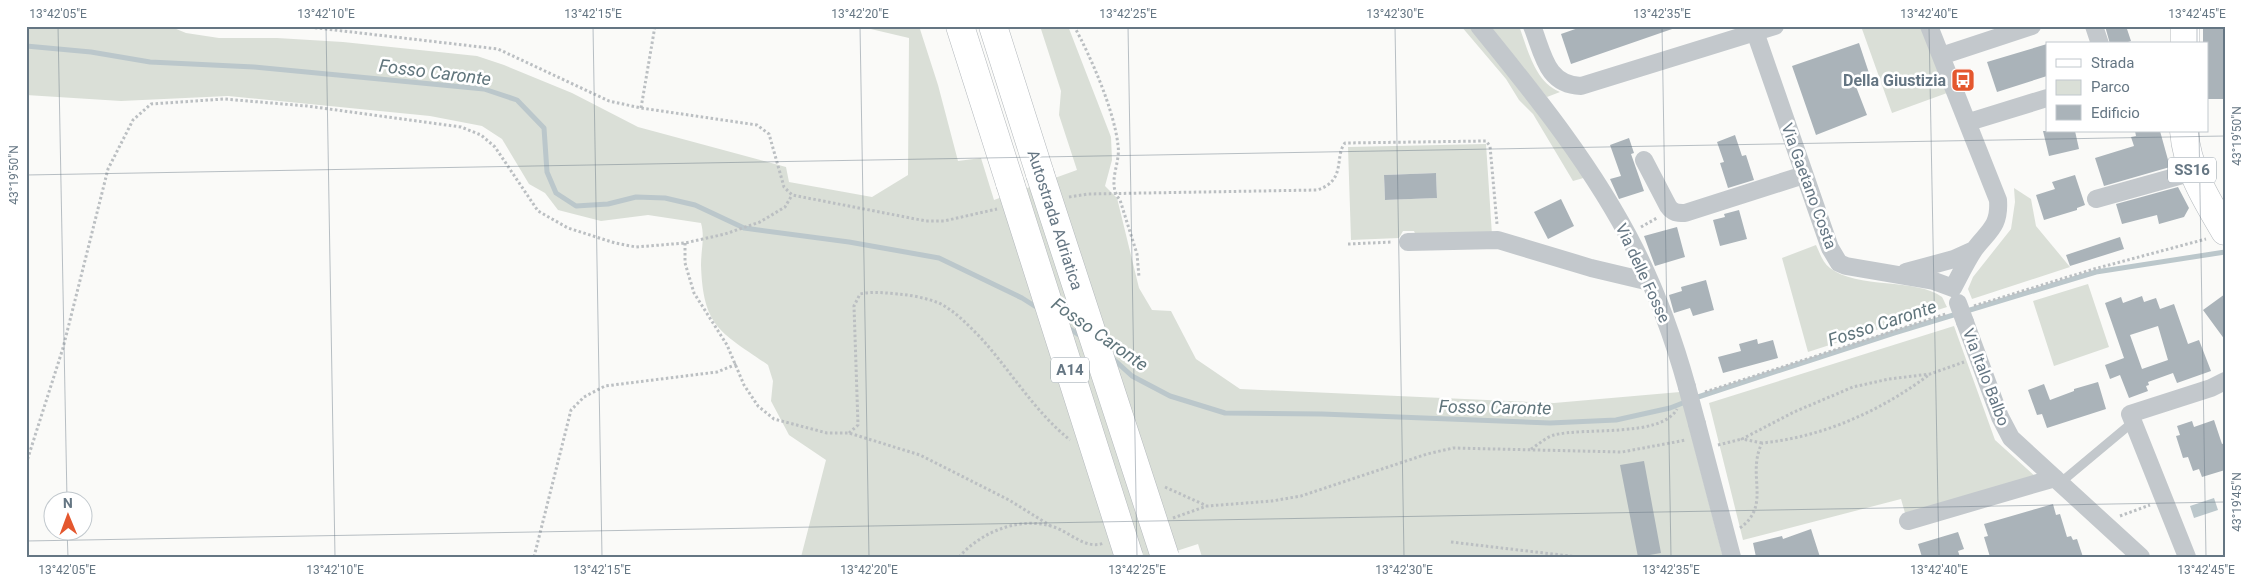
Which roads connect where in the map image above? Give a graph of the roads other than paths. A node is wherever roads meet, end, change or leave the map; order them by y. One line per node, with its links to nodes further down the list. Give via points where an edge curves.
1 (960, 26): 31 (main road, Autostrada Adriatica / A14, bridge, via 1008,195)
2 (993, 26): 32 (main road, Autostrada Adriatica / A14, bridge)
3 (1478, 26): 25 (street, Via delle Fosse, via 1598,185)
4 (1532, 26): 10 (street, via 1550,72 1570,86 1581,86)
5 (1775, 26): 10 (street)
6 (1929, 26): 13 (street)
7 (2032, 26): 13 (street)
8 (2094, 26): 11 (street)
9 (2185, 26): 12 (main road)
10 (1754, 29): 19 (street, Via Gaetano Costa)
11 (2099, 42)
12 (2185, 42)
13 (1942, 56): 15 (street)
14 (2046, 98): 15 (street)
15 (1969, 122): 23 (street, via 1998,200 1994,227)
16 (2184, 132): 18 (main road, SS16)
17 (1644, 160): 19 (street, via 1671,211 1685,213)
18 (2192, 172): 20 (street); 21 (main road, SS16)
19 (1804, 175): 24 (street, Via Gaetano Costa, via 1830,248 1839,263 1854,269)
20 (2096, 199)
21 (2225, 231)
22 (1408, 242): 25 (street, via 1498,240)
23 (1974, 250): 24 (street, via 1924,268); 26 (street)
24 (1894, 274): 26 (street, Via Gaetano Costa, via 1934,281)
25 (1650, 282): 33 (street, Via delle Fosse, bridge, via 1677,350)
26 (1956, 295): 29 (street, Via Italo Balbo, bridge, via 2005,428)
27 (2225, 381): 28 (street)
28 (2132, 418): 29 (lane); 35 (street)
29 (2057, 480): 30 (street); 34 (street, Via Italo Balbo)
30 (1908, 521)
31 (1129, 557)
32 (1165, 557)
33 (1732, 557)
34 (2141, 557)
35 (2187, 557)

